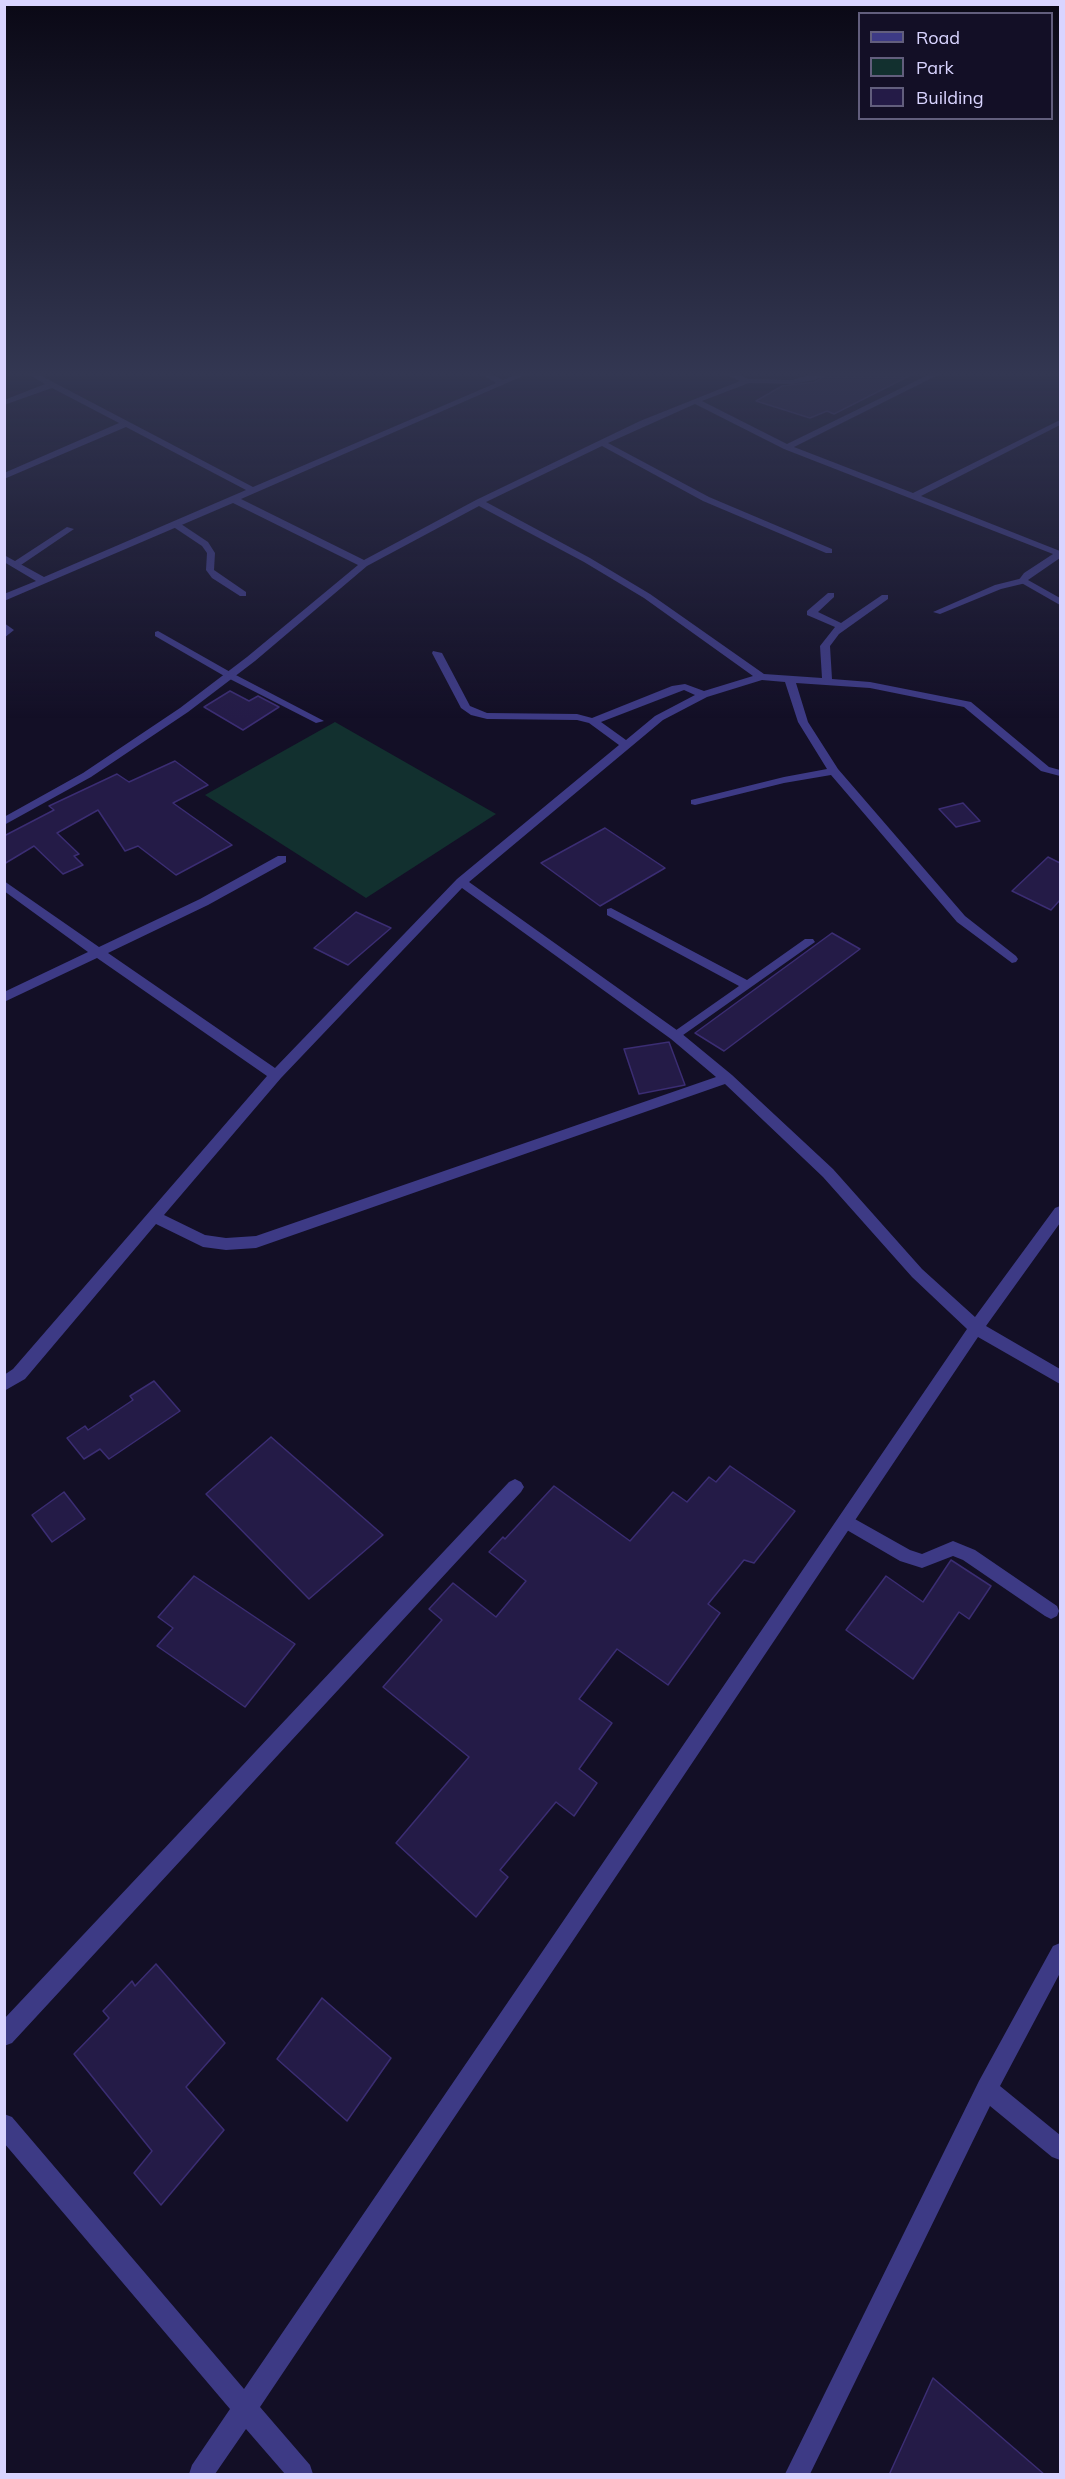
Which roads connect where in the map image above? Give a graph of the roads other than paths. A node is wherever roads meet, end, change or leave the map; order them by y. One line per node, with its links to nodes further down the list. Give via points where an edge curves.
1 (248, 488): 7 (street)
2 (257, 488): 7 (street)
3 (509, 488): 10 (street)
4 (684, 488): 13 (street)
5 (896, 488): 8 (street)
6 (931, 488): 8 (street)
7 (252, 490): 9 (street)
8 (916, 495): 18 (street, via 1060,554)
9 (233, 499): 11 (street); 15 (street)
10 (479, 502): 15 (street); 31 (street, via 647,596)
11 (175, 524): 17 (street); 19 (lane, via 205,544 211,553 210,570)
12 (70, 529): 16 (lane)
13 (829, 551)
14 (4, 558): 16 (street)
15 (364, 564): 30 (street)
16 (15, 565): 17 (street)
17 (43, 581): 22 (street)
18 (1023, 581): 23 (street); 24 (lane)
19 (243, 594)
20 (831, 595): 26 (street, via 811,613)
21 (885, 597): 26 (street)
22 (4, 598)
23 (1060, 602)
24 (938, 612)
25 (4, 626): 28 (lane, via 9,630)
26 (840, 626): 33 (street, via 825,646)
27 (158, 634): 30 (lane)
28 (4, 635)
29 (437, 653): 36 (street, via 466,708 475,713)
30 (229, 675): 35 (lane); 42 (street, via 135,744)
31 (761, 677): 32 (street); 34 (street)
32 (789, 678): 33 (street); 38 (street, via 803,722)
33 (827, 681): 39 (street, via 896,688 967,704 1045,769)
34 (703, 695): 36 (street, via 685,687 676,688); 37 (street, via 659,718)
35 (319, 720)
36 (593, 721): 37 (street)
37 (626, 745): 44 (street)
38 (834, 771): 41 (street); 49 (street, via 961,919)
39 (1057, 773): 40 (street)
40 (1060, 784)
41 (695, 802)
42 (4, 822)
43 (282, 859): 48 (street)
44 (461, 882): 52 (street); 53 (street)
45 (4, 885): 48 (street)
46 (611, 912): 50 (lane)
47 (809, 942): 50 (lane)
48 (98, 953): 51 (street); 53 (street)
49 (1011, 959)
50 (747, 986): 52 (lane)
51 (4, 998)
52 (676, 1036): 54 (street)
53 (276, 1075): 56 (street)
54 (727, 1078): 56 (street, via 256,1242 203,1241); 57 (street, via 828,1173 917,1273)
55 (1060, 1212): 57 (street)
56 (153, 1216): 59 (street, via 19,1374)
57 (976, 1328): 58 (street); 61 (street)
58 (1060, 1377)
59 (4, 1384)
60 (514, 1487): 64 (street)
61 (846, 1521): 62 (lane, via 922,1562 953,1548); 68 (street)
62 (1051, 1611)
63 (1060, 1953): 65 (street)
64 (4, 2035)
65 (987, 2089): 67 (street); 71 (street)
66 (4, 2125): 68 (street)
67 (1060, 2149)
68 (247, 2409): 69 (street); 70 (street)
69 (201, 2475)
70 (301, 2475)
71 (797, 2475)

